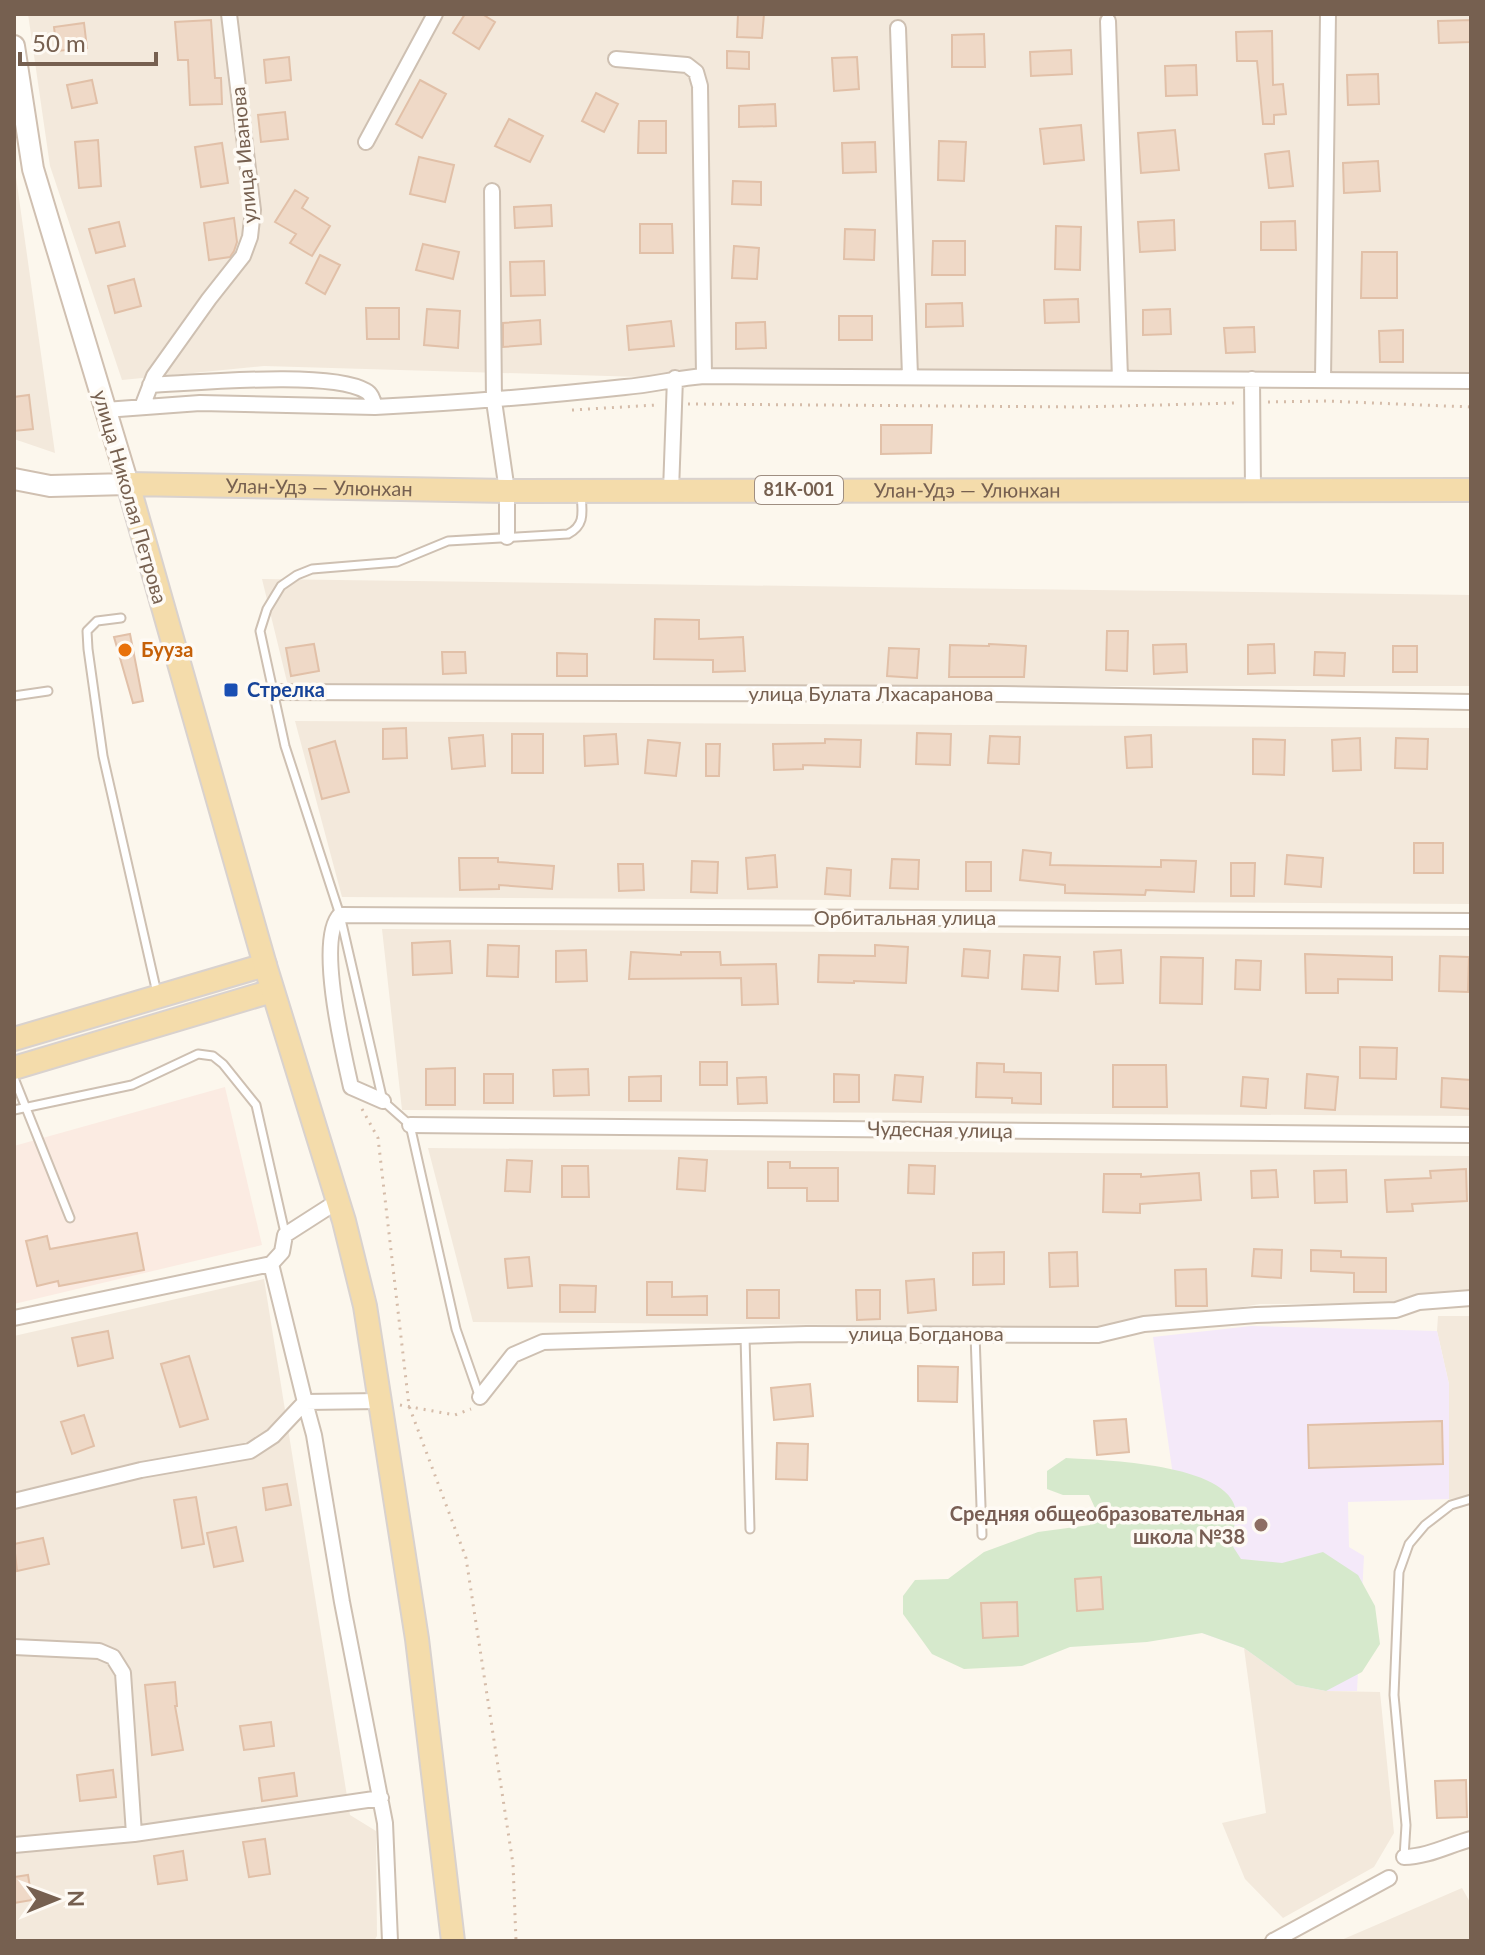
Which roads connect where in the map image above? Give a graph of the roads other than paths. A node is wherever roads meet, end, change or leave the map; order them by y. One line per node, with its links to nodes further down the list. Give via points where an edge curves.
1 (229, 14): 17 (street, улица Иванова, via 252,195 250,237 243,256)
2 (435, 14): 8 (street)
3 (1328, 14): 15 (street)
4 (1108, 21): 13 (street)
5 (898, 28): 11 (street)
6 (14, 46): 21 (main road, улица Николая Петрова, via 33,169)
7 (616, 59): 10 (street, via 687,65 700,86)
8 (366, 142)
9 (492, 191): 18 (street)
10 (704, 376): 11 (street); 12 (street)
11 (910, 376): 13 (street)
12 (675, 378): 18 (street); 28 (street)
13 (1120, 378): 14 (street)
14 (1252, 379): 15 (street); 24 (street)
15 (1323, 379): 16 (street)
16 (1471, 381)
17 (150, 385): 19 (street, улица Иванова); 20 (street, via 317,379 367,391)
18 (494, 401): 20 (street); 26 (street)
19 (142, 407): 20 (street); 21 (street)
20 (375, 407)
21 (105, 410): 23 (main road, улица Николая Петрова)
22 (14, 479): 23 (main road, via 50,486)
23 (128, 484): 26 (main road, Улан-Удэ — Улюнхан / 81К-001); 37 (main road, улица Николая Петрова)
24 (1253, 490): 25 (main road, Улан-Удэ — Улюнхан / 81К-001); 28 (main road, Улан-Удэ — Улюнхан / 81К-001)
25 (1471, 490)
26 (507, 491): 27 (main road, Улан-Удэ — Улюнхан / 81К-001); 29 (street)
27 (581, 491): 28 (main road, Улан-Удэ — Улюнхан / 81К-001); 29 (lane, via 583,521 577,530)
28 (671, 491)
29 (507, 537): 32 (lane, via 448,541 397,562 312,569 297,575 281,586 260,631)
30 (121, 618): 39 (lane, via 97,621 87,631 88,649 103,756)
31 (48, 691): 33 (lane)
32 (271, 692): 34 (street, улица Булата Лхасаранова); 35 (lane)
33 (14, 696)
34 (1471, 702)
35 (340, 915): 36 (street, Орбитальная улица); 43 (lane); 43 (street, via 333,927 331,980 351,1087)
36 (1471, 921)
37 (265, 965): 38 (main road, улица Николая Петрова); 39 (main road)
38 (272, 991): 41 (main road); 48 (main road, улица Николая Петрова)
39 (158, 997): 40 (main road)
40 (14, 1039)
41 (14, 1068)
42 (14, 1078): 44 (lane)
43 (383, 1101): 46 (lane)
44 (24, 1106): 45 (lane); 49 (lane); 50 (lane, via 132,1085 198,1054 213,1056 256,1105)
45 (14, 1110)
46 (410, 1125): 47 (street, Чудесная улица); 56 (lane, via 456,1329)
47 (1471, 1135)
48 (338, 1201): 50 (street); 57 (main road, улица Николая Петрова, via 365,1306)
49 (70, 1218)
50 (285, 1235): 51 (street, via 282,1252)
51 (271, 1264): 53 (street); 58 (street)
52 (1471, 1298): 54 (street, улица Богданова, via 1419,1302 1396,1310 1144,1324 1098,1335)
53 (14, 1318)
54 (975, 1334): 55 (street, улица Богданова); 62 (lane)
55 (745, 1336): 56 (street, улица Богданова, via 543,1342 513,1355); 61 (lane)
56 (480, 1397)
57 (381, 1401): 58 (street); 71 (main road, улица Николая Петрова, via 417,1639)
58 (305, 1402): 60 (street, via 273,1436 250,1451 141,1470); 64 (street)
59 (1471, 1499): 68 (lane, via 1451,1505 1425,1525 1409,1544 1399,1572 1394,1695)
60 (14, 1501)
61 (750, 1529)
62 (982, 1535)
63 (14, 1647): 65 (street, via 99,1651 113,1657 123,1673)
64 (381, 1798): 65 (street); 70 (street)
65 (134, 1834): 67 (street)
66 (1471, 1839): 68 (street)
67 (14, 1845)
68 (1404, 1857)
69 (1389, 1878): 72 (street)
70 (390, 1941)
71 (453, 1941)
72 (1273, 1941)

